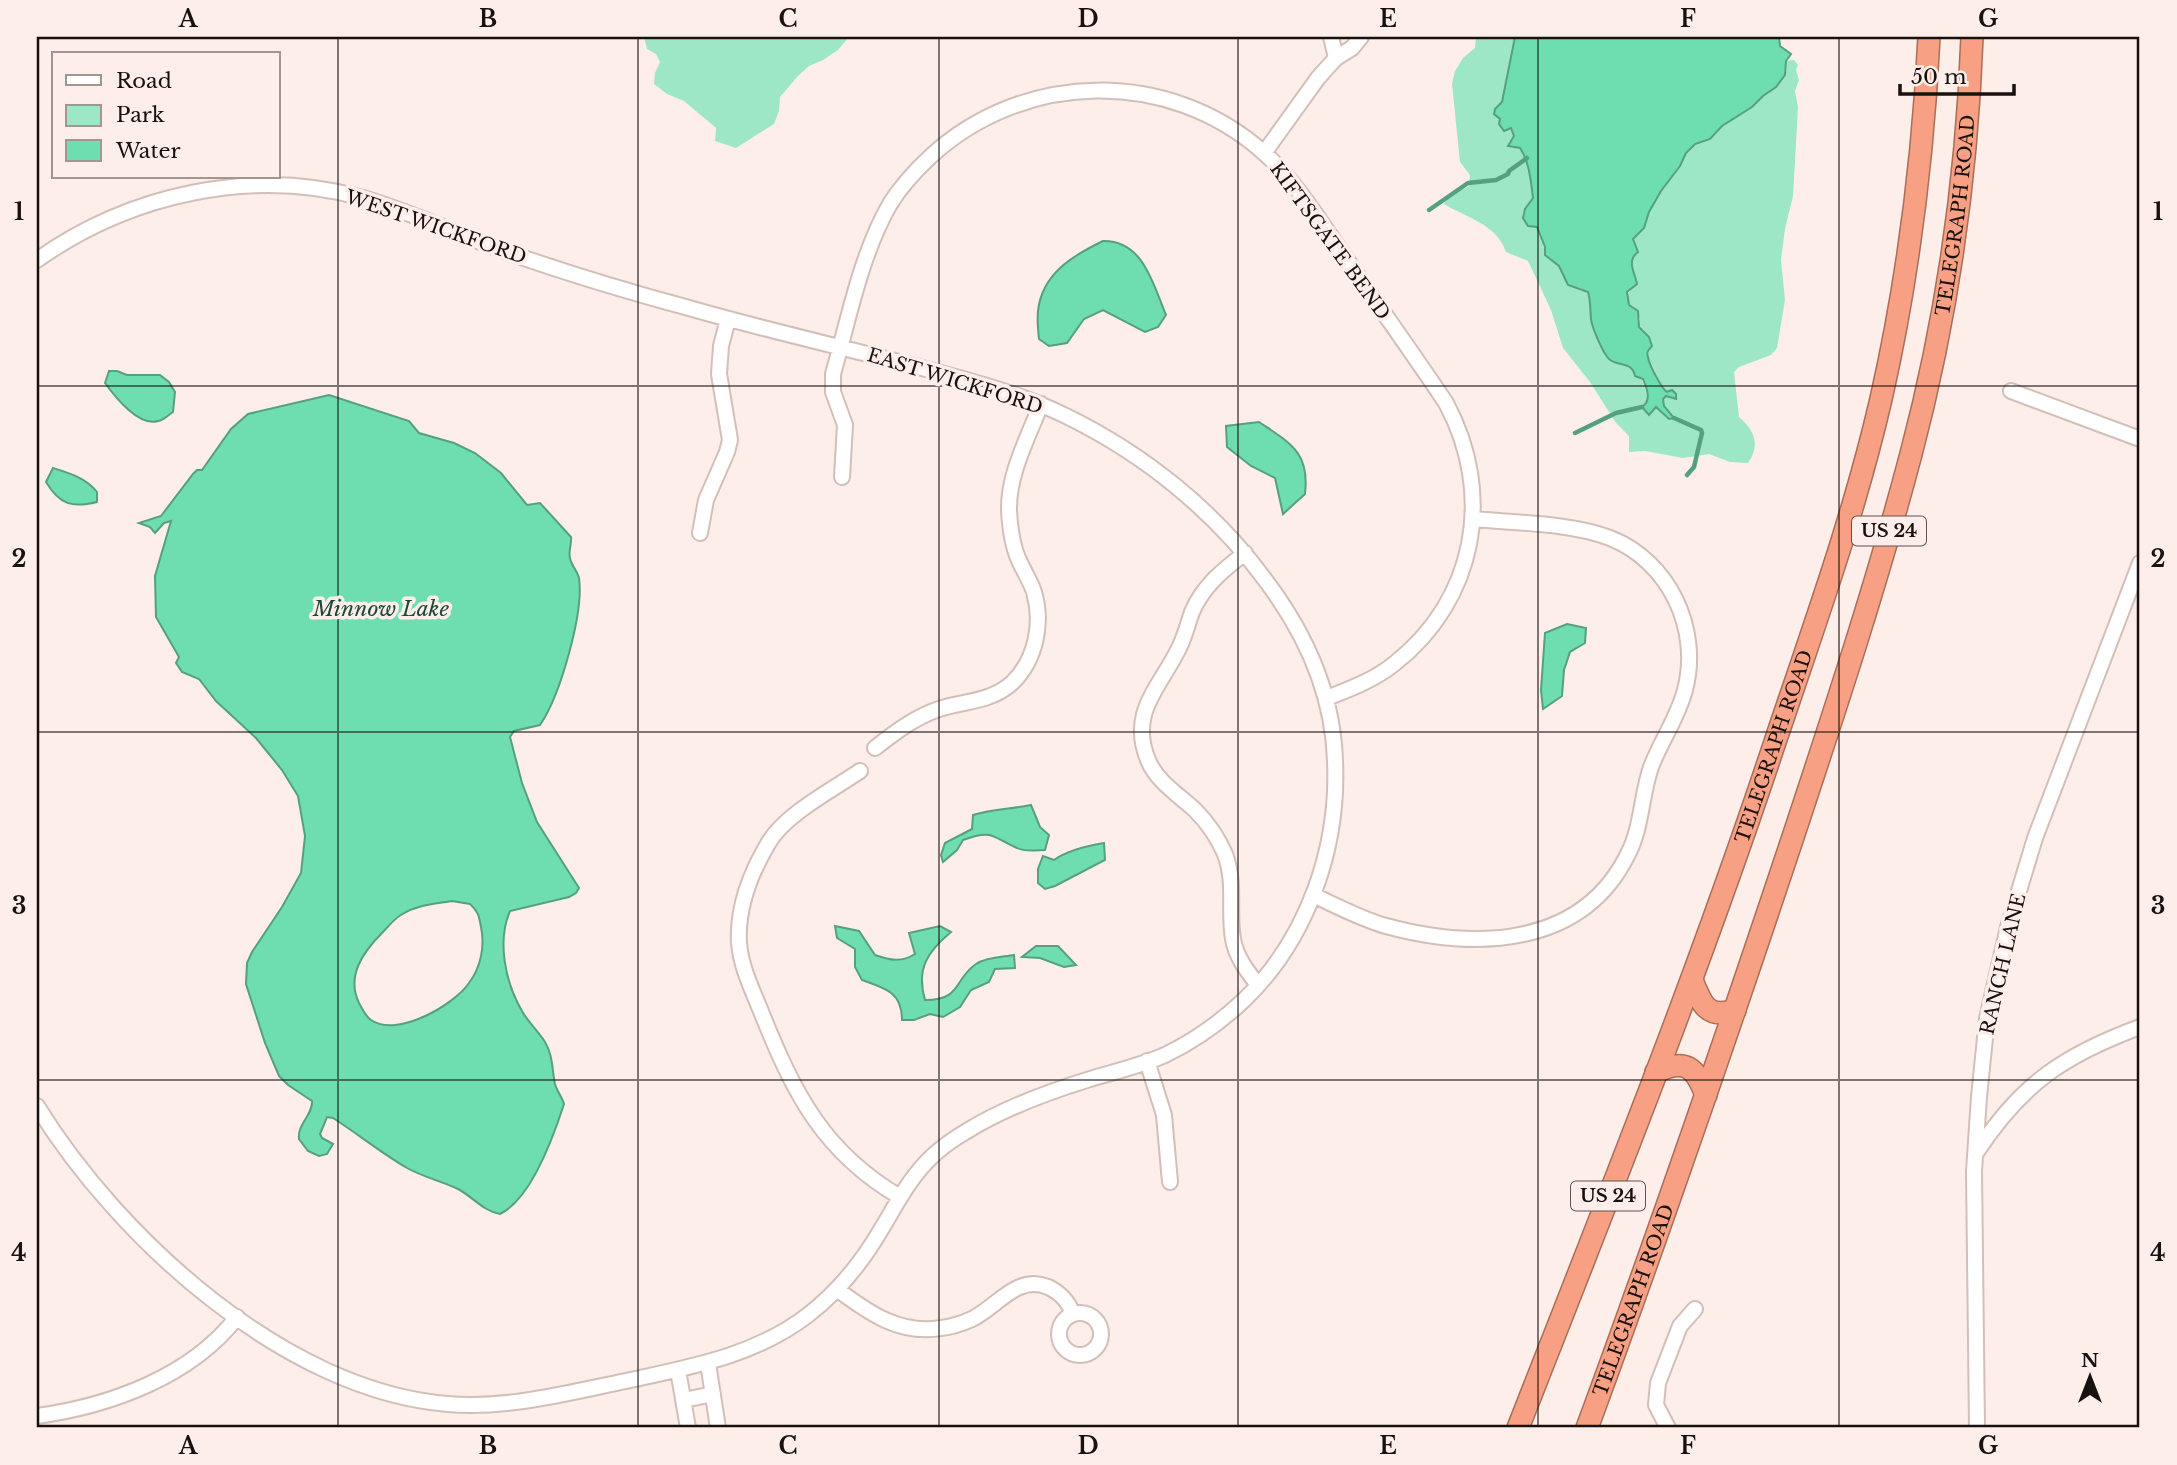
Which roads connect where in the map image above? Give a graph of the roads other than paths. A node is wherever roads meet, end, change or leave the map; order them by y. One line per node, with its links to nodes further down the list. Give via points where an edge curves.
1 (1331, 37): 5 (street)
2 (1361, 37): 5 (street)
3 (1929, 37): 22 (highway, TELEGRAPH ROAD / US 24, via 1912,234 1870,444 1830,580)
4 (1972, 37): 24 (highway, TELEGRAPH ROAD / US 24, via 1956,226 1916,433 1839,695)
5 (1336, 58): 6 (street)
6 (1264, 153): 9 (street, KIFTSGATE BEND, via 1233,129 1193,109 1130,91 1067,92 1000,110 939,149 891,203 868,251); 14 (street, KIFTSGATE BEND, via 1302,196 1446,404 1468,457)
7 (37, 260): 8 (street, WEST WICKFORD, via 114,216 179,195 240,186 321,190 383,204 580,276)
8 (728, 319): 9 (street, WEST WICKFORD); 15 (street, via 719,374 730,440 706,500)
9 (841, 347): 11 (street, EAST WICKFORD); 13 (street, KIFTSGATE BEND, via 832,383 845,425)
10 (2011, 391): 12 (street)
11 (1041, 404): 16 (street, EAST WICKFORD, via 1106,438 1157,472); 19 (street, via 1014,474 1009,508 1013,541 1037,601 1038,632 1028,659 1012,682 999,691 929,713)
12 (2140, 439)
13 (842, 477)
14 (1474, 519): 18 (street, KIFTSGATE BEND, via 1464,565 1435,622 1393,665); 21 (street, via 1572,529 1610,538 1642,556 1666,582 1681,609 1689,643 1687,683 1650,772 1628,854 1612,881 1585,907 1554,926 1515,936 1468,939 1414,933 1374,922)
15 (700, 533)
16 (1245, 553): 18 (street, EAST WICKFORD, via 1291,617); 23 (street, via 1219,573 1198,600 1179,650 1149,696 1142,727 1148,760 1156,773 1206,822 1220,845 1232,884 1233,940)
17 (2140, 563): 30 (street, RANCH LANE, via 2040,826 2008,928 1987,1018)
18 (1327, 698): 21 (street, EAST WICKFORD, via 1335,797 1328,847)
19 (875, 748)
20 (860, 771): 32 (street, via 786,821 770,841 745,896 739,944 746,975 782,1063 810,1115 844,1155)
21 (1313, 895): 23 (street, EAST WICKFORD, via 1283,951)
22 (1692, 980): 24 (highway, via 1701,1002 1712,1012); 27 (highway, TELEGRAPH ROAD / US 24)
23 (1258, 985): 26 (street, EAST WICKFORD, via 1216,1024)
24 (1735, 1010): 28 (highway, TELEGRAPH ROAD / US 24)
25 (2140, 1027): 30 (street, via 2059,1064 1998,1120)
26 (1147, 1061): 31 (street, via 1164,1115); 32 (street, EAST WICKFORD, via 1021,1102 972,1128 932,1157)
27 (1657, 1072): 28 (highway, via 1672,1065 1687,1066); 44 (highway, TELEGRAPH ROAD / US 24)
28 (1706, 1095): 45 (highway, TELEGRAPH ROAD / US 24)
29 (37, 1106): 36 (street, via 124,1218 175,1268)
30 (1975, 1154): 47 (street, RANCH LANE)
31 (1170, 1182)
32 (900, 1197): 33 (street, EAST WICKFORD)
33 (838, 1290): 35 (street, via 878,1317 910,1328 956,1325 1020,1286 1031,1284 1055,1290); 37 (street, EAST WICKFORD, via 777,1336)
34 (1695, 1309): 46 (street, via 1680,1326 1658,1383 1657,1405)
35 (1073, 1314)
36 (237, 1317): 38 (street, via 326,1372 390,1394 438,1403 528,1401); 41 (street, via 198,1354 146,1385 119,1397)
37 (708, 1363): 38 (street, EAST WICKFORD); 39 (street)
38 (678, 1370): 40 (street)
39 (713, 1394): 40 (street); 43 (street)
40 (684, 1399): 42 (street)
41 (37, 1416)
42 (688, 1428)
43 (718, 1428)
44 (1518, 1428)
45 (1587, 1428)
46 (1668, 1428)
47 (1977, 1428)

